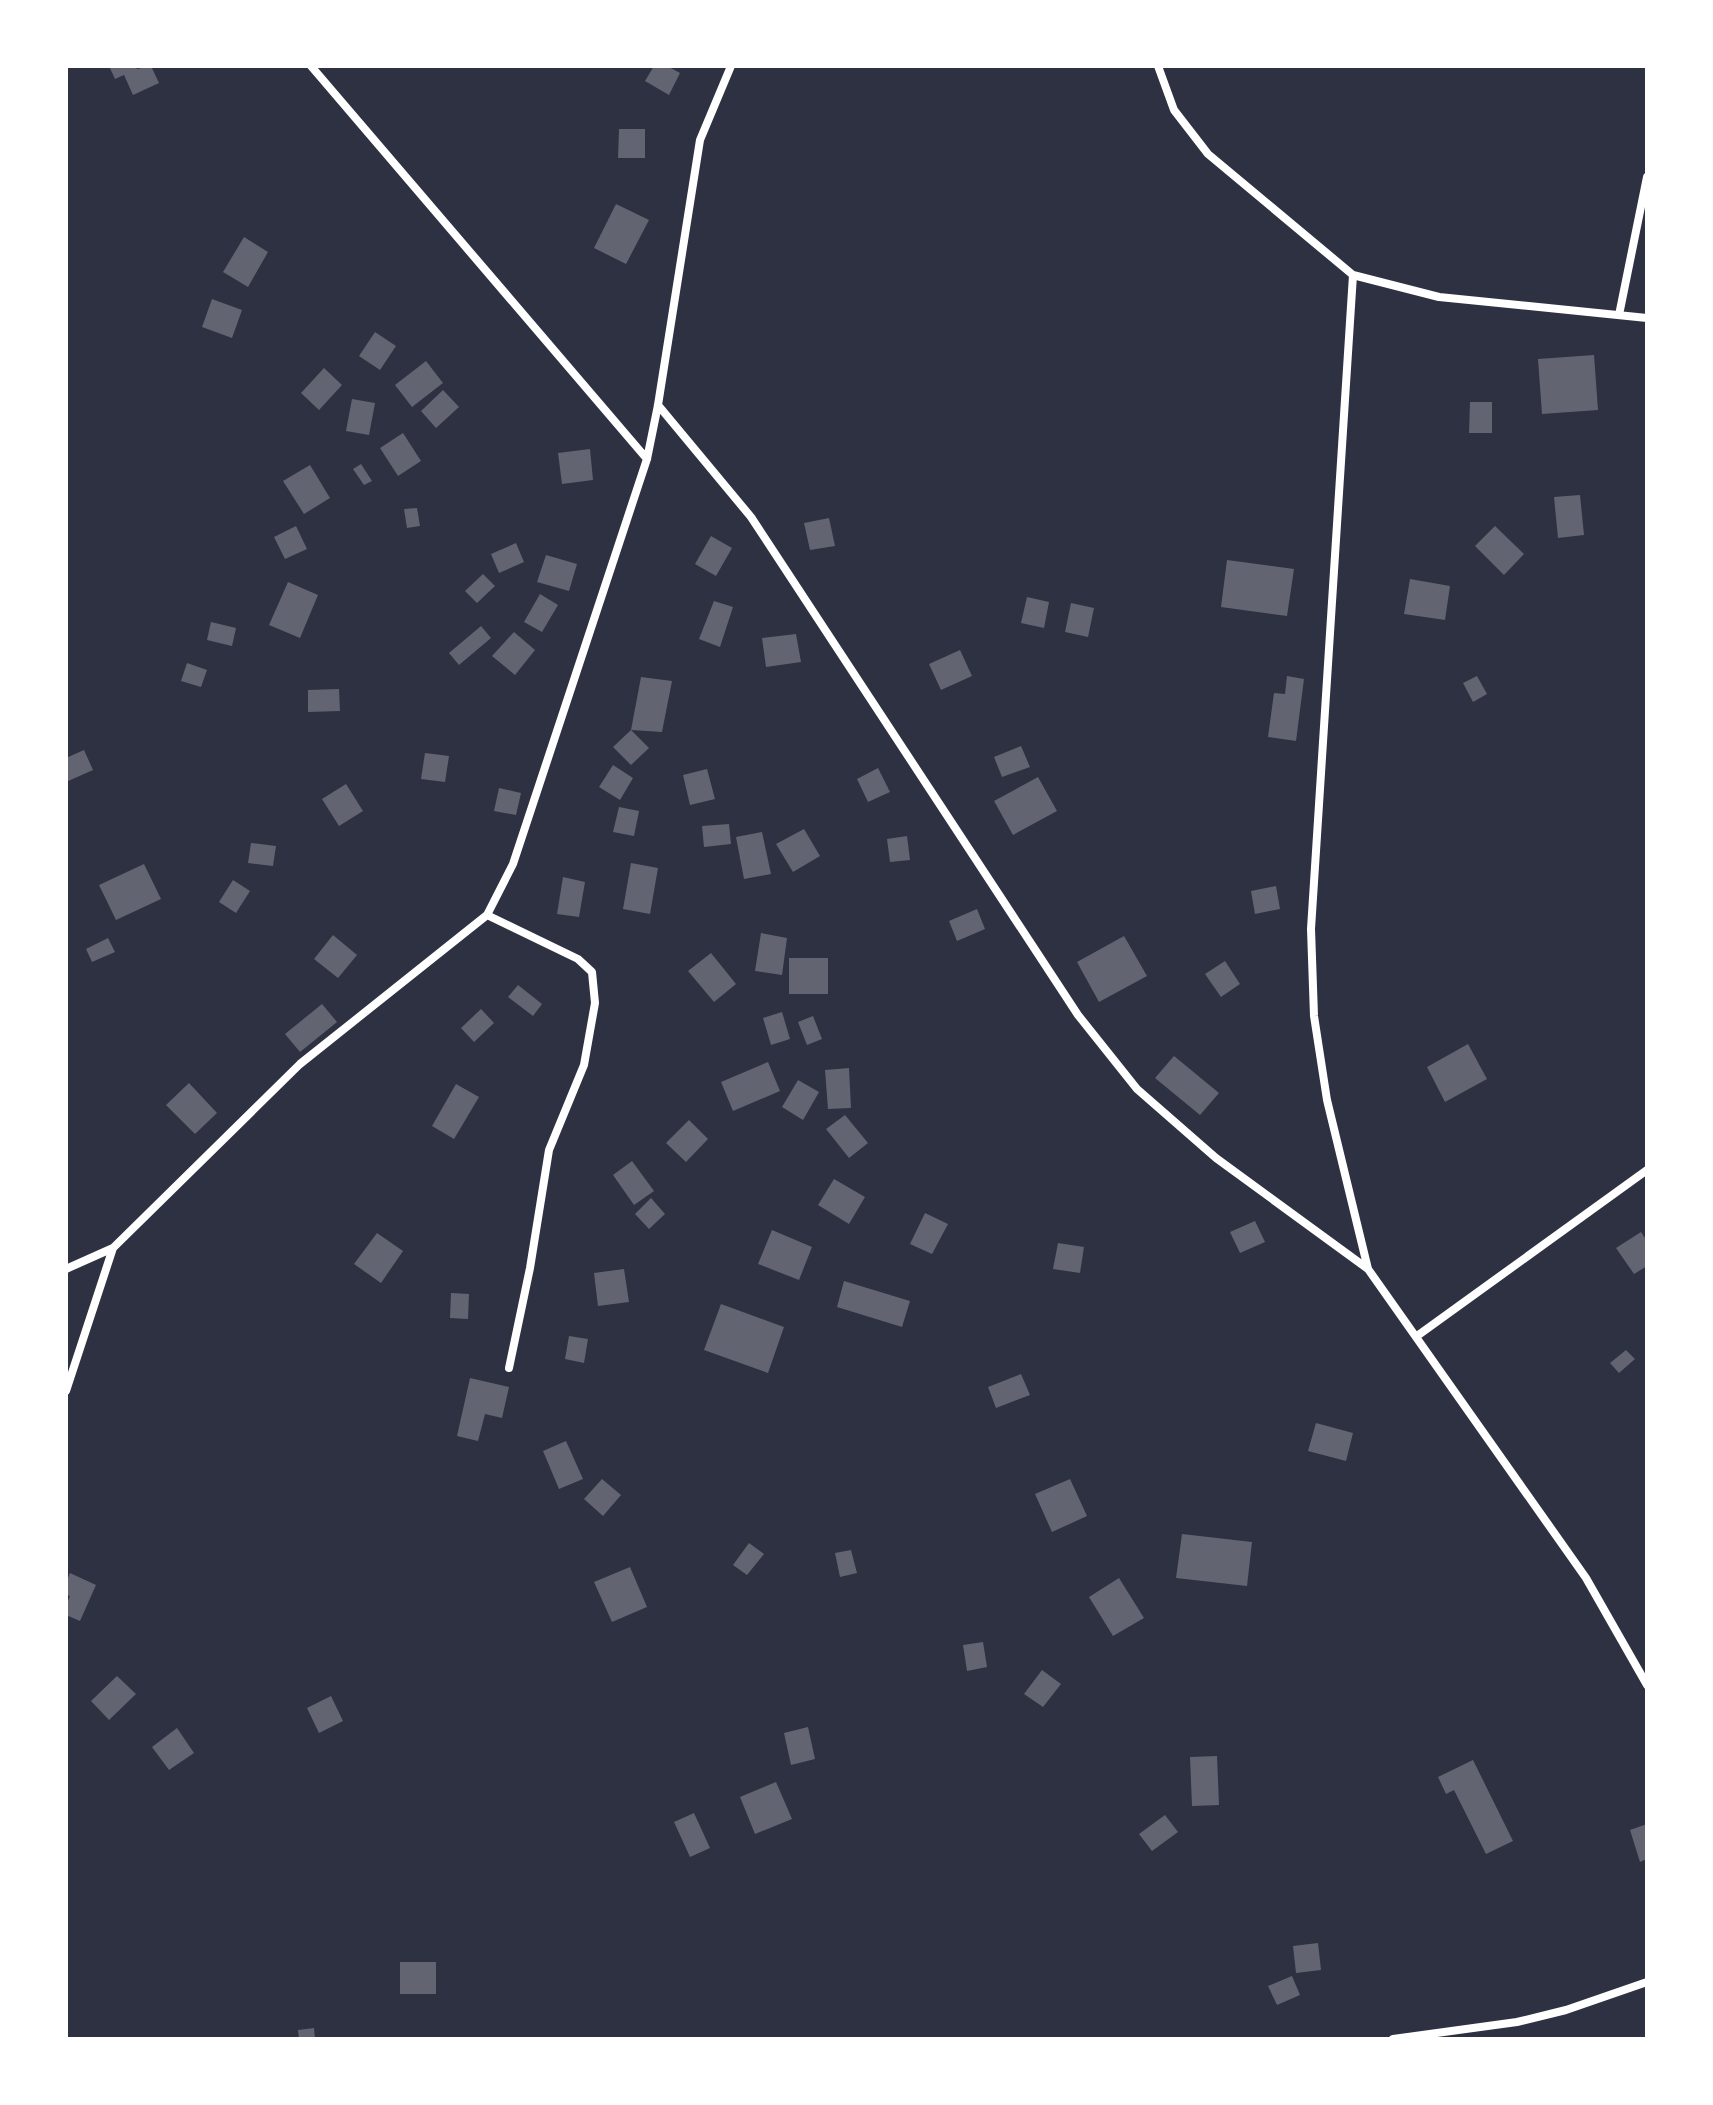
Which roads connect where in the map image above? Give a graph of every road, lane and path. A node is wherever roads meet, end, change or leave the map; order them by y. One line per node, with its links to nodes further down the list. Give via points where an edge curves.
1 (311, 66): 9 (street)
2 (731, 66): 8 (street, via 700,140)
3 (1158, 66): 5 (street, via 1174,110 1208,154)
4 (1647, 177): 6 (street)
5 (1353, 275): 6 (street, via 1439,297); 14 (street, via 1312,944 1314,1016 1327,1100)
6 (1619, 315): 7 (street)
7 (1647, 318)
8 (658, 405): 9 (street); 14 (street, via 751,517 1078,1015 1137,1089 1216,1158)
9 (647, 459): 10 (street, via 513,864)
10 (487, 915): 12 (street, via 300,1064); 16 (street, via 578,959 592,972 595,1003 584,1065 549,1150)
11 (1647, 1170): 15 (street)
12 (113, 1248): 13 (street); 17 (street)
13 (66, 1269)
14 (1368, 1269): 15 (street)
15 (1417, 1336): 18 (street, via 1586,1578)
16 (509, 1368)
17 (66, 1391)
18 (1647, 1685)
19 (1647, 1982): 20 (street, via 1517,2022)
20 (1393, 2039)

